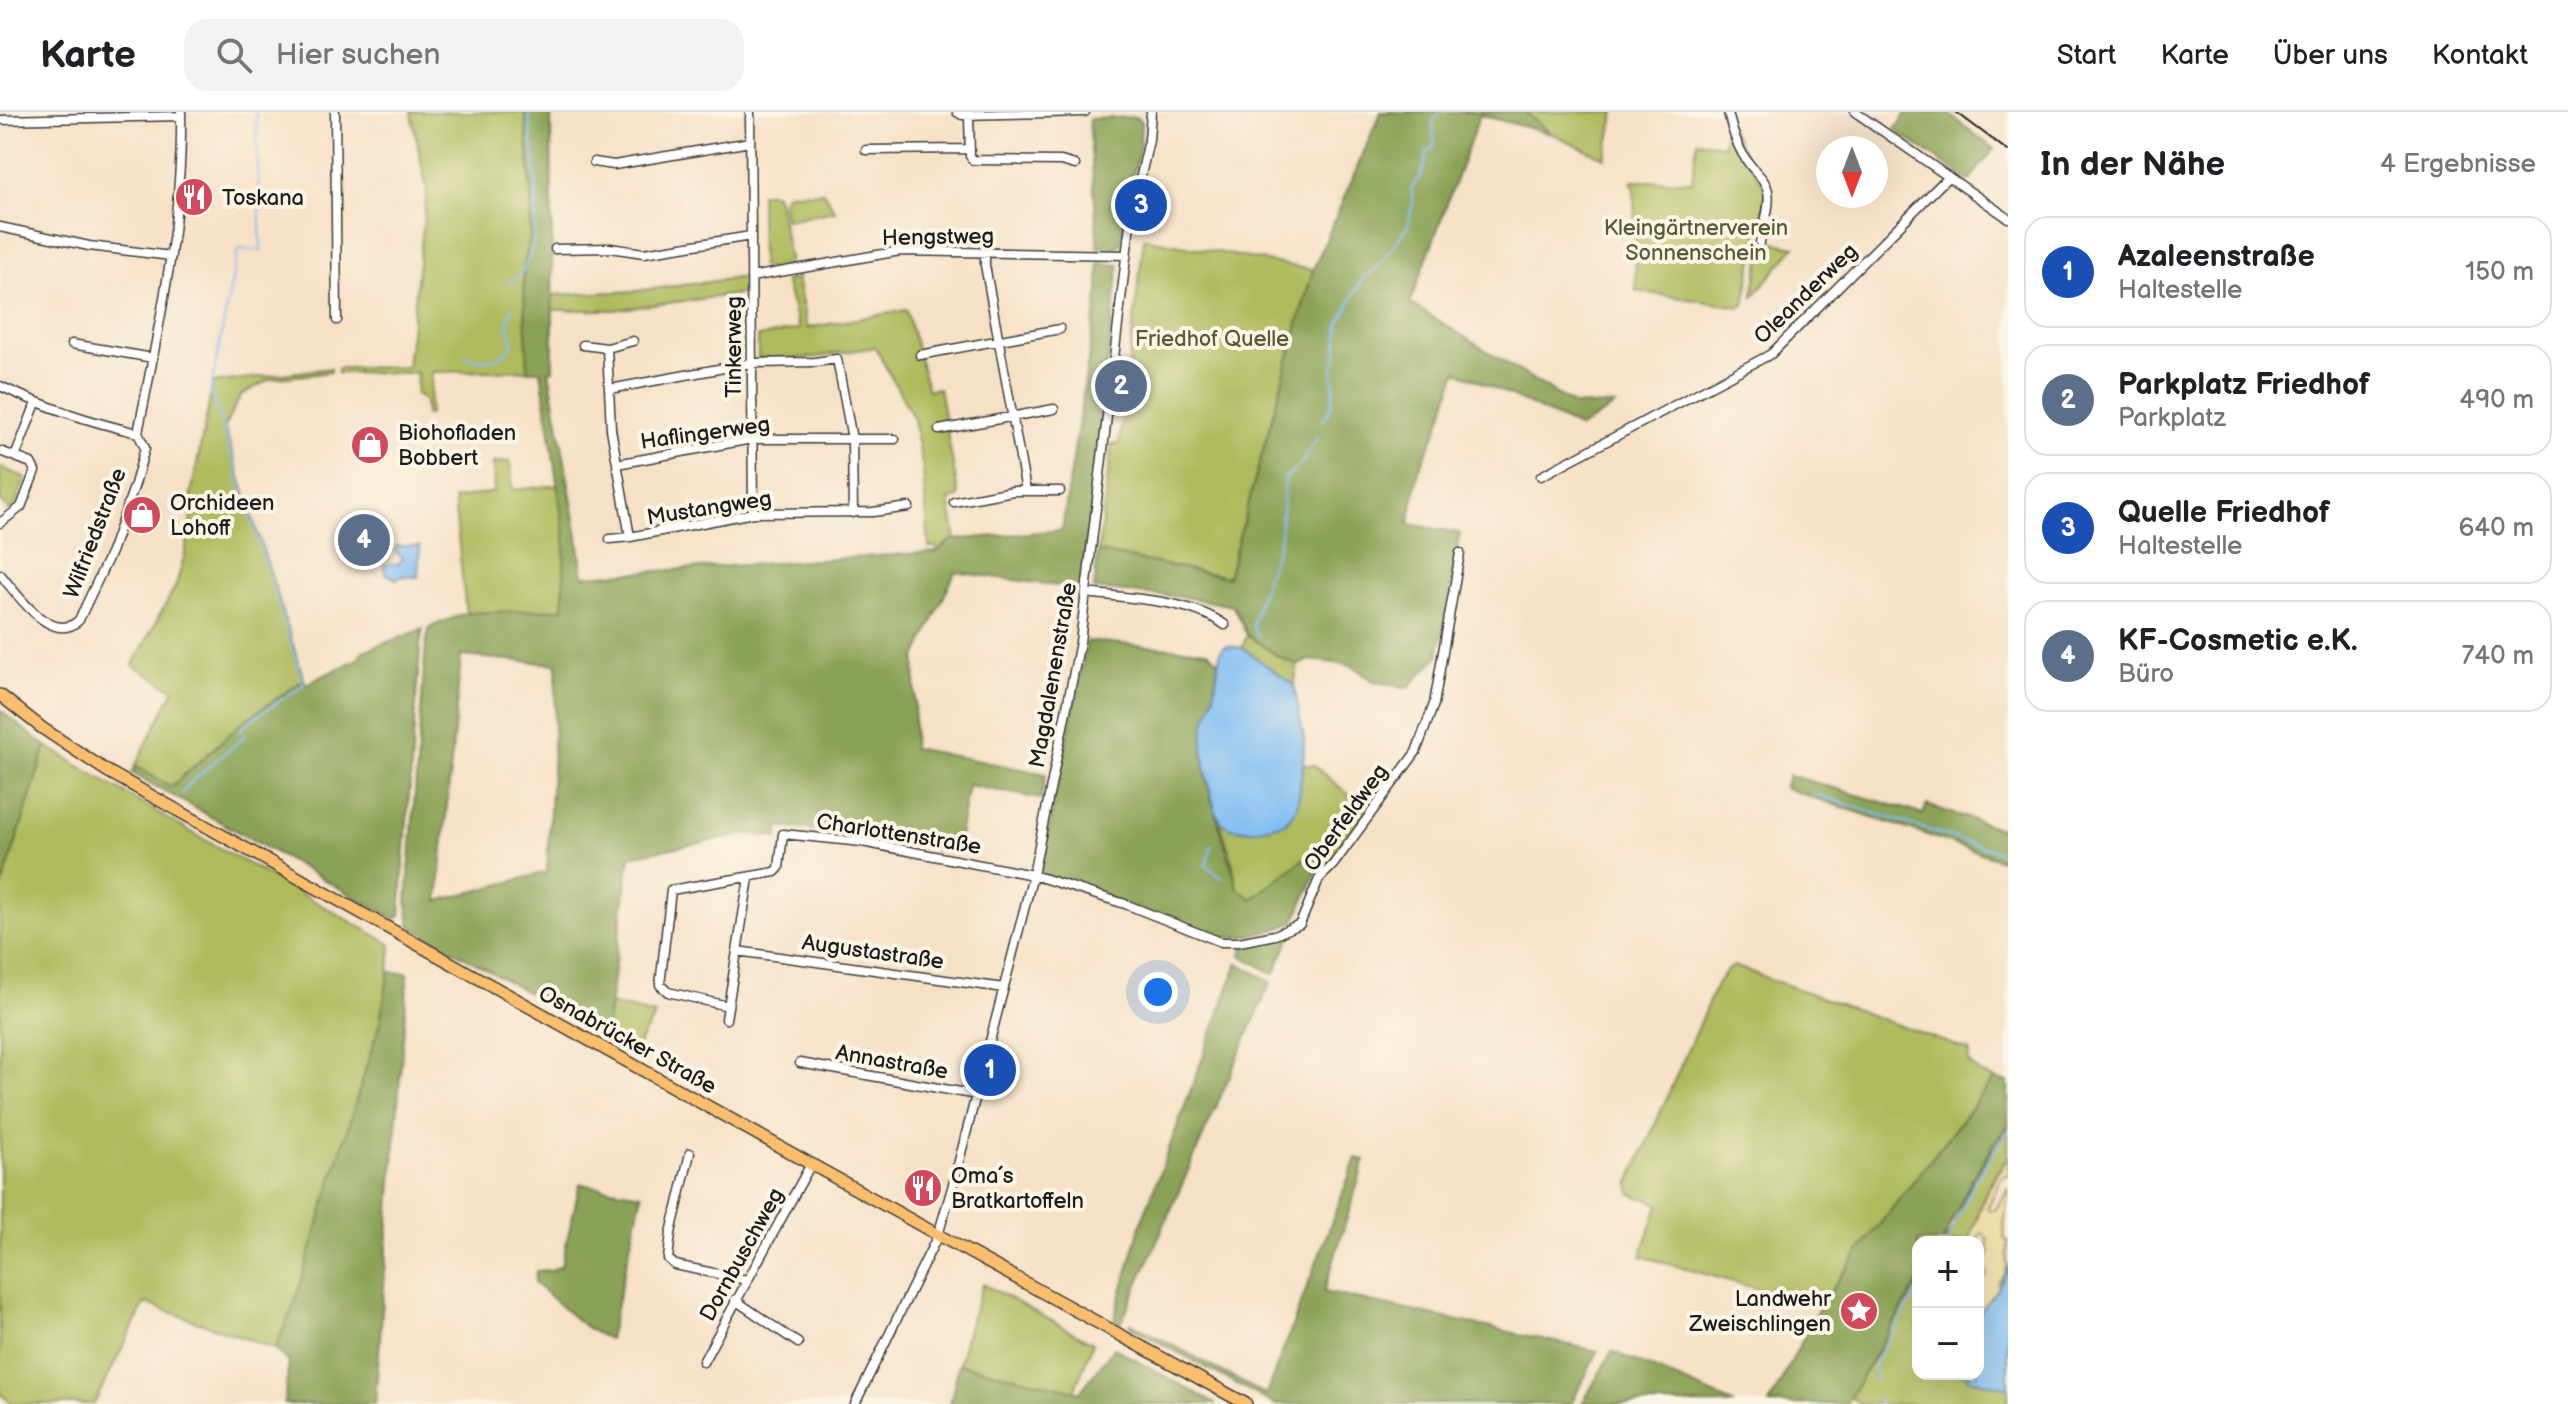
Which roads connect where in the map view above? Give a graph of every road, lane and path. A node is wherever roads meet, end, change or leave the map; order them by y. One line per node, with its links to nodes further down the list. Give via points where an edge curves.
1 (335, 112): 28 (street)
2 (750, 112): 13 (street, Tinkerweg)
3 (1050, 112): 4 (street); 11 (street)
4 (1085, 112)
5 (1151, 112): 25 (street, Magdalenenstraße)
6 (1728, 112): 22 (street, via 1741,152 1768,188)
7 (1855, 112): 18 (street)
8 (957, 113): 11 (street)
9 (181, 114): 10 (street); 26 (street, Wilfriedstraße)
10 (93, 115): 12 (street)
11 (969, 115): 14 (street)
12 (0, 120)
13 (750, 142): 16 (street, via 614,165); 21 (street, Tinkerweg)
14 (970, 149): 15 (street); 17 (street, via 979,162)
15 (866, 150)
16 (594, 162)
17 (1075, 165)
18 (1948, 177): 19 (street); 51 (street, Oleanderweg, via 1771,354)
19 (2008, 218)
20 (0, 227): 26 (street)
21 (751, 236): 23 (street, via 644,253); 27 (street, Tinkerweg)
22 (1760, 242)
23 (555, 249)
24 (985, 252): 25 (street, Hengstweg); 27 (street, Hengstweg, via 900,251); 30 (street)
25 (1127, 255): 63 (street, Magdalenenstraße)
26 (171, 256): 36 (street, Wilfriedstraße)
27 (751, 277): 37 (street, Tinkerweg)
28 (337, 320)
29 (1060, 329): 30 (street)
30 (999, 340): 35 (street); 42 (street)
31 (633, 341): 34 (street)
32 (72, 344): 36 (street)
33 (583, 345): 34 (street)
34 (607, 348): 39 (street)
35 (920, 355)
36 (153, 358): 44 (street, Wilfriedstraße)
37 (751, 363): 39 (street); 45 (street, Tinkerweg); 46 (street, via 837,359)
38 (0, 386): 40 (street)
39 (610, 389): 50 (street)
40 (36, 403): 44 (street); 49 (street)
41 (1054, 409): 42 (street)
42 (1013, 416): 43 (street); 52 (street)
43 (939, 430)
44 (138, 433): 62 (street, Wilfriedstraße, via 145,448 135,484 79,620 73,626 55,627)
45 (752, 439): 46 (street, Haflingerweg); 50 (street, Haflingerweg); 56 (street, Tinkerweg)
46 (852, 439): 47 (street, Haflingerweg); 57 (street)
47 (895, 439)
48 (0, 451): 49 (street)
49 (15, 457): 58 (street, via 31,463 35,471 21,507)
50 (617, 464): 59 (street)
51 (1541, 476)
52 (1026, 491): 53 (street); 54 (street)
53 (1060, 491)
54 (954, 502)
55 (909, 507): 57 (street, Mustangweg)
56 (753, 513): 57 (street, Mustangweg); 59 (street, Mustangweg)
57 (853, 513)
58 (0, 523)
59 (630, 537): 60 (street, Mustangweg)
60 (610, 539)
61 (1460, 553): 66 (street, Oberfeldweg, via 1424,734 1416,752 1319,879 1300,924 1264,938 1221,942)
62 (0, 574)
63 (1087, 593): 64 (street, via 1200,611); 66 (street, Magdalenenstraße)
64 (1225, 625)
65 (0, 695): 75 (main road, Osnabrücker Straße, via 107,771)
66 (1033, 875): 67 (street, Charlottenstraße, via 862,842 783,834 779,868); 69 (street, Magdalenenstraße)
67 (749, 878): 68 (street); 70 (street, Charlottenstraße, via 671,890 660,985 668,992)
68 (737, 951): 69 (street, Augustastraße); 70 (street)
69 (1004, 988): 73 (street, Magdalenenstraße)
70 (728, 1006): 71 (street)
71 (726, 1019)
72 (800, 1063): 73 (street, Annastraße)
73 (977, 1095): 76 (street, Magdalenenstraße)
74 (690, 1153): 77 (street, via 668,1259 675,1265)
75 (811, 1164): 76 (main road, Osnabrücker Straße); 77 (street, Dornbuschweg)
76 (938, 1235): 81 (street, Magdalenenstraße); 82 (main road, Osnabrücker Straße)
77 (747, 1280): 78 (street, Dornbuschweg)
78 (735, 1300): 79 (street); 80 (street, Dornbuschweg)
79 (798, 1343)
80 (703, 1362)
81 (855, 1404)
82 (1246, 1404)

